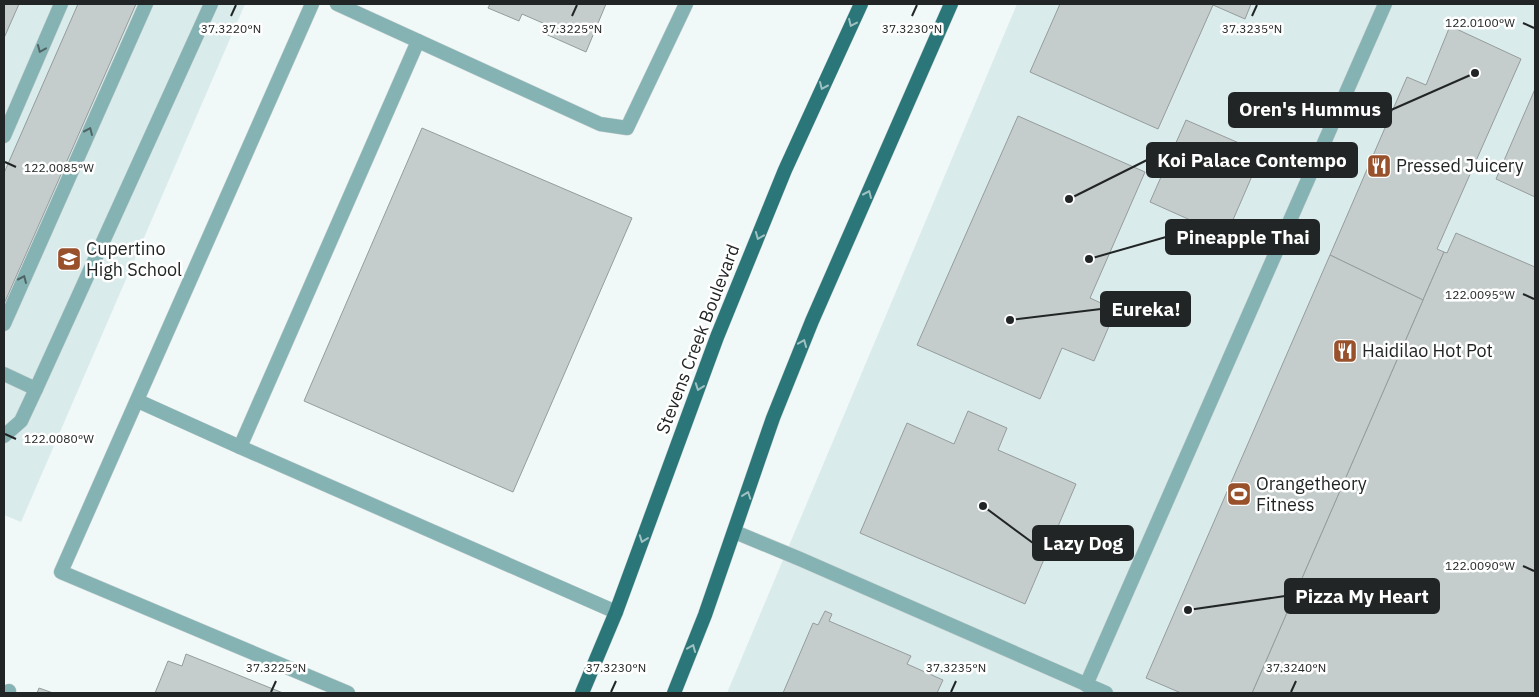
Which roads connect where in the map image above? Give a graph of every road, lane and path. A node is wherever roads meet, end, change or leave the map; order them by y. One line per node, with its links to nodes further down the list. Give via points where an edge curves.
1 (61, 4): 11 (lane, one-way to 11)
2 (146, 4): 12 (lane, one-way to 2)
3 (211, 4): 14 (lane)
4 (312, 4): 15 (lane)
5 (337, 4): 10 (lane)
6 (686, 4): 10 (lane, via 627,128 600,124)
7 (861, 4): 19 (main road, Stevens Creek Boulevard, one-way to 19, via 785,170 717,337)
8 (952, 4): 18 (main road, one-way to 8, via 773,418 812,321)
9 (1385, 4): 20 (lane)
10 (418, 40): 17 (lane)
11 (4, 136)
12 (4, 324)
13 (4, 374): 14 (lane)
14 (36, 389): 16 (lane, via 21,421)
15 (138, 401): 17 (lane); 21 (lane, via 61,572)
16 (4, 436)
17 (240, 447): 19 (lane)
18 (735, 532): 20 (lane); 23 (main road, one-way to 18)
19 (616, 612): 22 (main road, Stevens Creek Boulevard)
20 (1086, 685): 24 (lane)
21 (348, 693)
22 (582, 693)
23 (674, 693)
24 (1106, 693)

